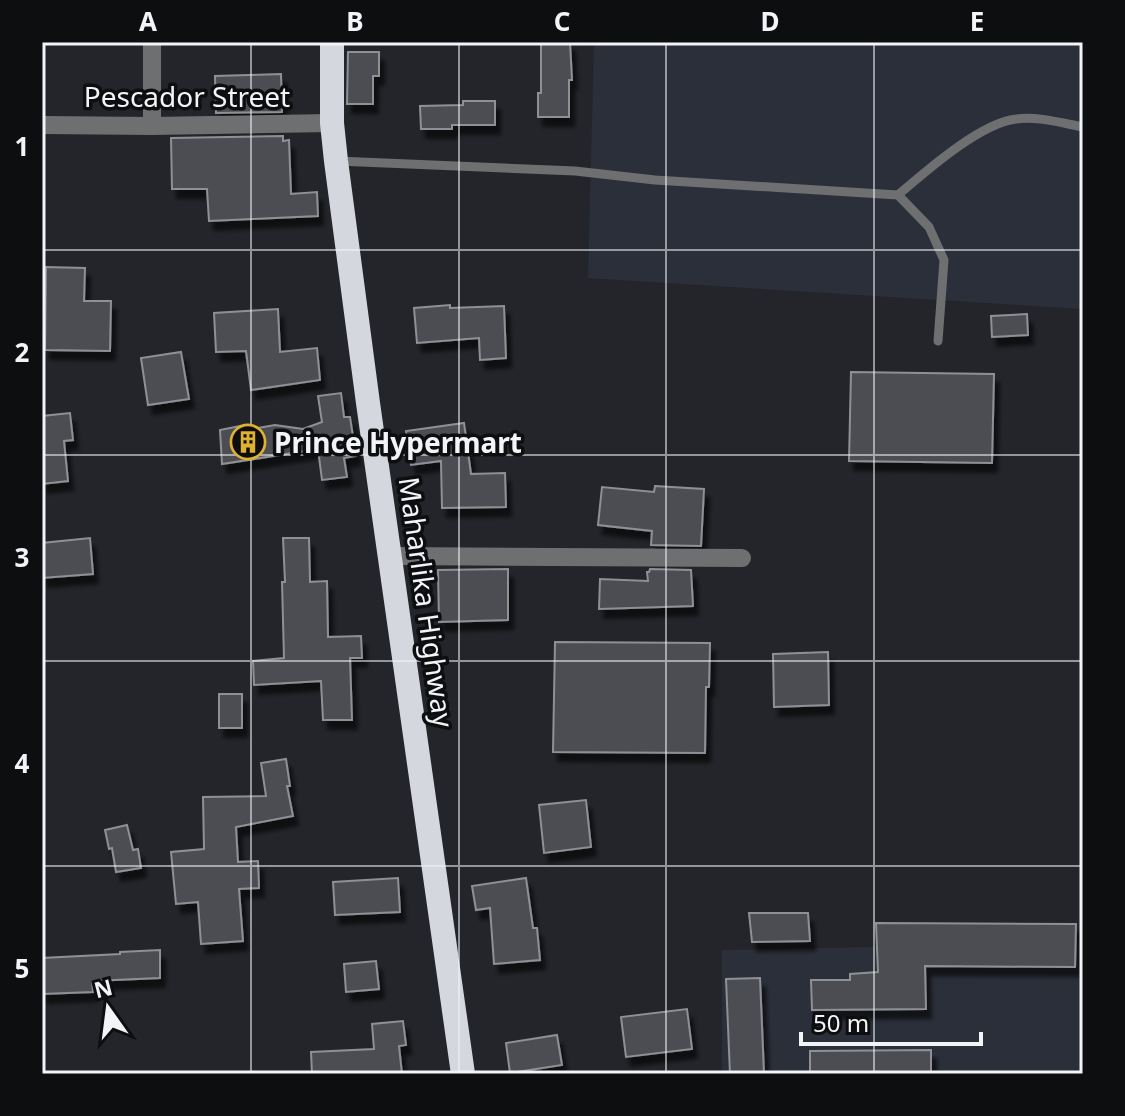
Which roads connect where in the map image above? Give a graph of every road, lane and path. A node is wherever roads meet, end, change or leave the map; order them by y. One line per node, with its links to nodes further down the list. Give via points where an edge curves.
1 (152, 42): 5 (street)
2 (332, 42): 3 (highway, Maharlika Highway)
3 (332, 123): 5 (street, Pescador Street); 7 (highway, Maharlika Highway)
4 (42, 125): 5 (street, Pescador Street)
5 (152, 126)
6 (1083, 127): 8 (lane, via 1024,119 989,126)
7 (336, 161): 8 (lane, via 575,171); 10 (highway, Maharlika Highway)
8 (898, 195): 9 (lane, via 929,227 944,260)
9 (938, 341)
10 (390, 556): 11 (street); 12 (highway, Maharlika Highway)
11 (742, 558)
12 (463, 1074)

